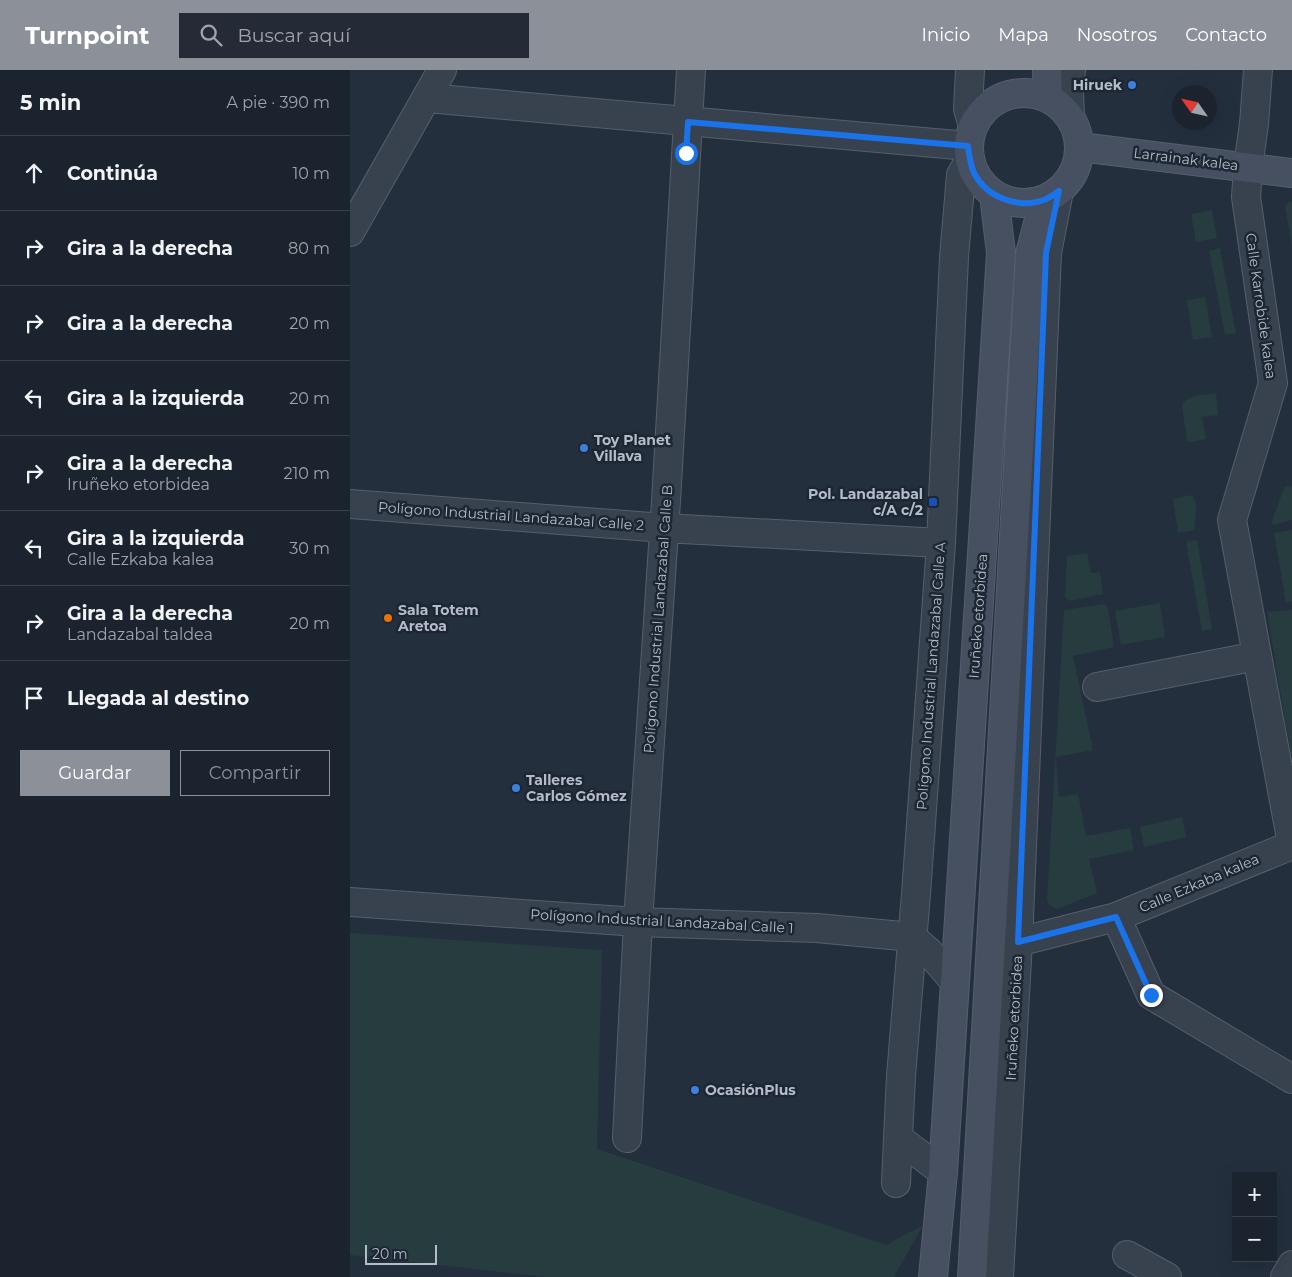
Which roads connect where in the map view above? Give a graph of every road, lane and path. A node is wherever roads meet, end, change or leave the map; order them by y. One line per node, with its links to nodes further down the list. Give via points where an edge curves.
1 (442, 70): 9 (street)
2 (691, 70): 12 (street, Polígono Industrial Landazabal Calle B)
3 (970, 70): 13 (street)
4 (1015, 70): 10 (main road)
5 (1046, 70): 8 (main road)
6 (1071, 70): 11 (street)
7 (1258, 70): 15 (street, Calle Karrobide kalea)
8 (1048, 97): 10 (main road, via 1016,92); 11 (main road)
9 (427, 98): 12 (street); 19 (street)
10 (999, 98): 13 (main road, via 979,115)
11 (1070, 116): 14 (main road, via 1078,132)
12 (688, 122): 13 (street); 21 (street, Polígono Industrial Landazabal Calle B)
13 (970, 144): 17 (main road, via 974,173); 22 (street, Polígono Industrial Landazabal Calle A, via 961,175 954,257)
14 (1080, 147): 15 (main road, Larrainak kalea); 18 (main road, via 1072,176)
15 (1248, 167): 16 (main road, Larrainak kalea); 23 (street, Calle Karrobide kalea, via 1246,197 1273,383 1232,520)
16 (1292, 173)
17 (994, 195): 18 (main road, via 1010,202 1027,203); 31 (main road, Iruñeko etorbidea, via 1001,253)
18 (1052, 195): 30 (street, Iruñeko etorbidea, via 1046,253); 40 (main road, Iruñeko etorbidea, via 1030,254)
19 (350, 232)
20 (350, 504): 21 (street, Polígono Industrial Landazabal Calle 2)
21 (664, 528): 22 (street, Polígono Industrial Landazabal Calle 2); 28 (street, Polígono Industrial Landazabal Calle B)
22 (941, 543): 29 (street, Polígono Industrial Landazabal Calle A)
23 (1257, 656): 24 (street); 25 (street, Calle Karrobide kalea)
24 (1097, 687)
25 (1292, 844): 27 (street, Calle Ezkaba kalea)
26 (350, 902): 28 (street, Polígono Industrial Landazabal Calle 1)
27 (1116, 917): 30 (street, Calle Ezkaba kalea); 32 (street, via 1151,995)
28 (638, 922): 29 (street, Polígono Industrial Landazabal Calle 1, via 817,928); 33 (street, Polígono Industrial Landazabal Calle B)
29 (912, 937): 31 (street); 34 (street, Polígono Industrial Landazabal Calle A)
30 (1018, 942): 41 (street, Iruñeko etorbidea)
31 (955, 982): 35 (main road, Iruñeko etorbidea)
32 (1292, 1079)
33 (627, 1138)
34 (898, 1138): 35 (street); 36 (street, Polígono Industrial Landazabal Calle A)
35 (943, 1172): 39 (main road, Iruñeko etorbidea)
36 (896, 1183)
37 (1128, 1254): 42 (street)
38 (1292, 1265): 43 (street)
39 (933, 1277)
40 (972, 1277)
41 (999, 1277)
42 (1167, 1277)
43 (1285, 1277)

